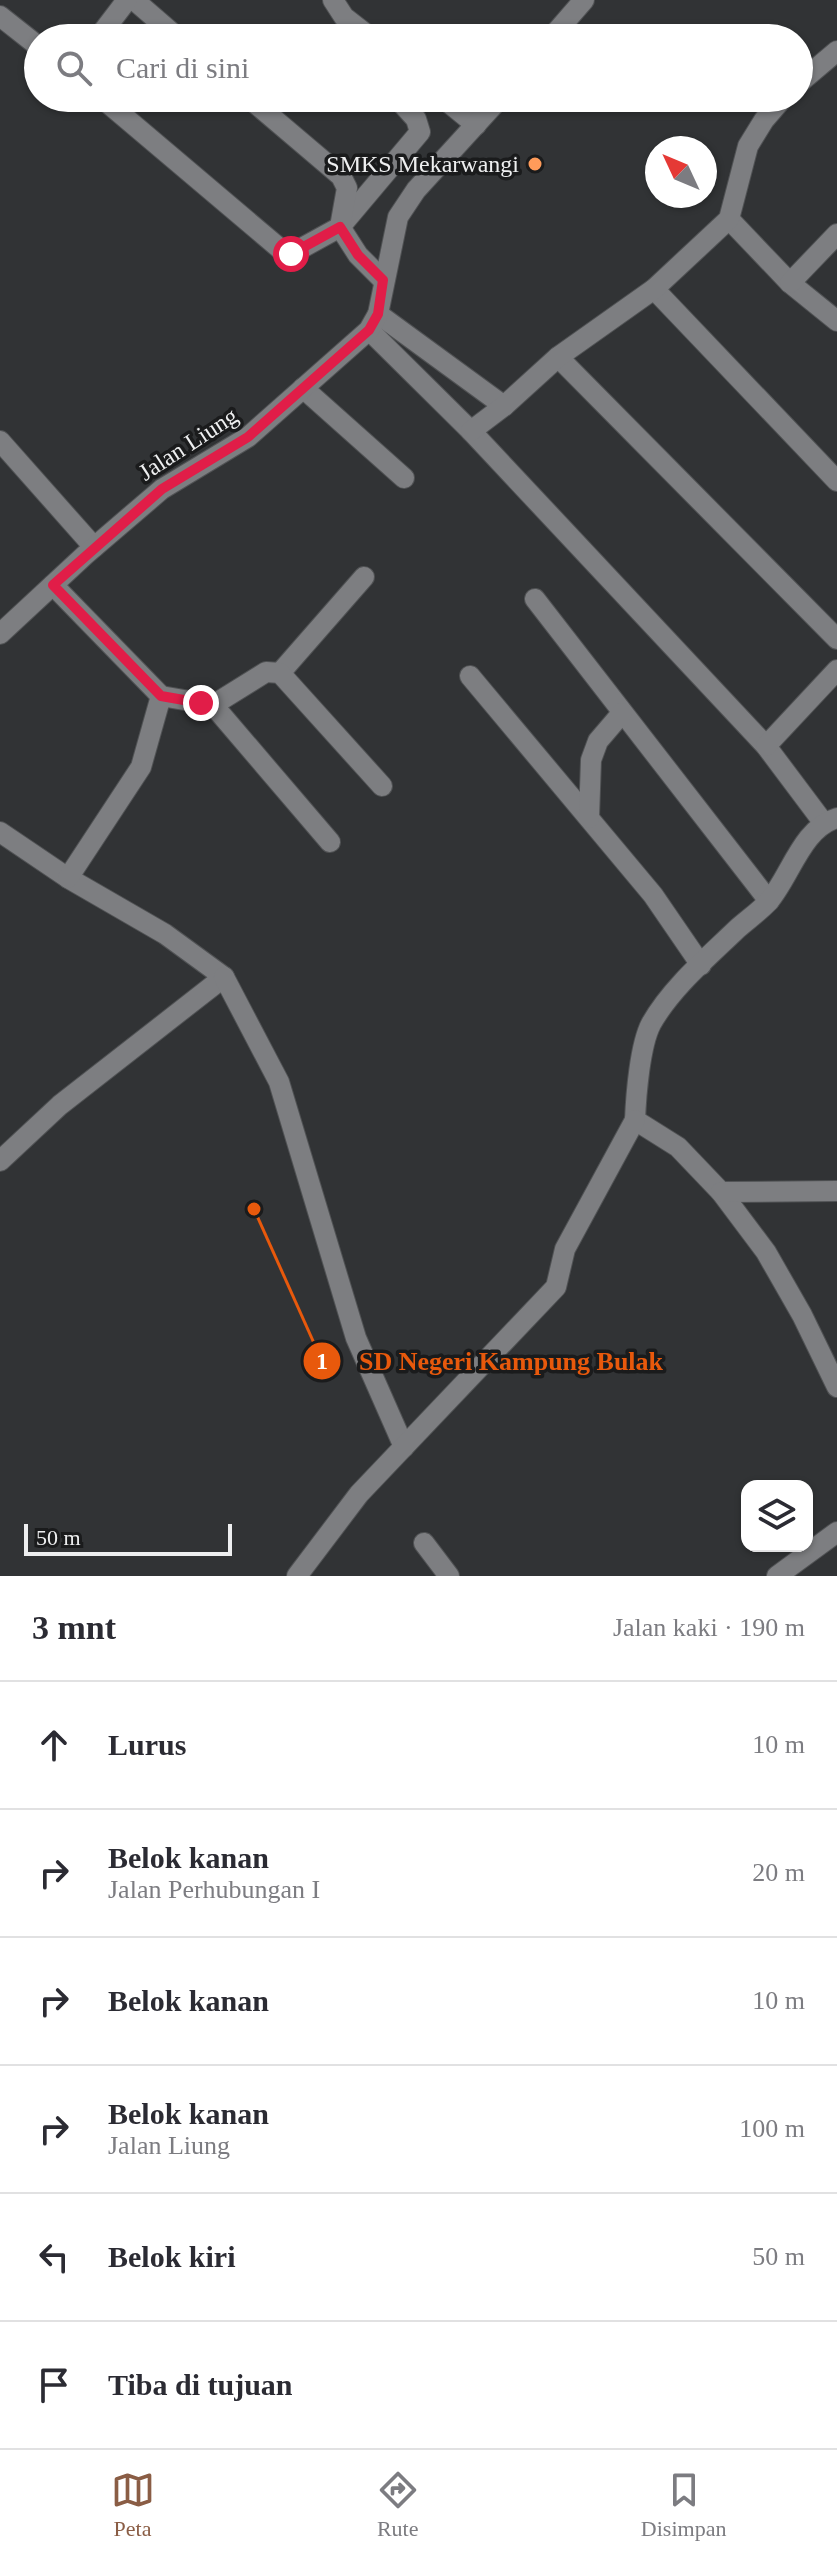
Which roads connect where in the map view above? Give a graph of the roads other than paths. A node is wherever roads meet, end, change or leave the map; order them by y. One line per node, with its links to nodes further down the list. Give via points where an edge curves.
1 (127, 0): 6 (street)
2 (134, 0): 7 (street)
3 (333, 0): 8 (street)
4 (577, 2): 9 (street)
5 (0, 16): 10 (street)
6 (109, 24)
7 (162, 24)
8 (353, 24)
9 (561, 24)
10 (24, 35)
11 (837, 51): 12 (street)
12 (813, 71)
13 (119, 112): 21 (street, via 285,253)
14 (266, 112): 21 (street, via 341,176 347,188)
15 (410, 112): 21 (street, via 420,132)
16 (460, 112): 19 (street)
17 (488, 112): 19 (street)
18 (771, 112): 20 (street, via 748,146)
19 (476, 125): 23 (street, via 398,217)
20 (729, 219): 24 (street); 25 (street)
21 (340, 227): 23 (street)
22 (837, 234): 24 (street)
23 (383, 280): 27 (street)
24 (790, 283): 26 (street)
25 (654, 289): 28 (street); 34 (street)
26 (837, 321)
27 (373, 322): 29 (street, Jalan Liung); 30 (street); 31 (street)
28 (558, 357): 30 (street); 40 (street)
29 (303, 388): 33 (street); 35 (street, Jalan Liung, via 248,437 162,489)
30 (504, 406): 31 (street)
31 (471, 431): 47 (street)
32 (4, 446): 35 (street)
33 (404, 478)
34 (837, 481)
35 (94, 547): 37 (street, Jalan Liung)
36 (364, 577): 42 (street)
37 (53, 585): 39 (street, Jalan Liung); 44 (street)
38 (535, 599): 46 (street)
39 (0, 634)
40 (837, 639)
41 (837, 670): 47 (street)
42 (280, 673): 45 (street, via 266,672); 48 (street)
43 (470, 676): 49 (street)
44 (161, 696): 45 (street); 53 (street, via 141,767)
45 (213, 705): 52 (street)
46 (622, 713): 49 (street, via 598,741 591,760); 54 (street)
47 (766, 746): 50 (street)
48 (382, 786)
49 (589, 818): 55 (street, via 653,895)
50 (830, 820): 54 (street, via 799,852)
51 (0, 832): 53 (street)
52 (330, 842)
53 (68, 878): 56 (street, via 165,934)
54 (769, 901): 55 (street)
55 (701, 965): 57 (street, via 650,1026 636,1084)
56 (224, 977): 58 (street, via 60,1105); 62 (street, via 279,1082 356,1338)
57 (635, 1120): 60 (street, via 678,1147); 62 (street, via 565,1249 556,1287)
58 (0, 1161)
59 (837, 1191): 60 (street)
60 (721, 1192): 61 (street, via 766,1252)
61 (837, 1387)
62 (404, 1447): 65 (street, via 359,1494)
63 (837, 1532): 67 (street)
64 (424, 1543): 66 (street)
65 (297, 1576)
66 (449, 1576)
67 (777, 1576)

